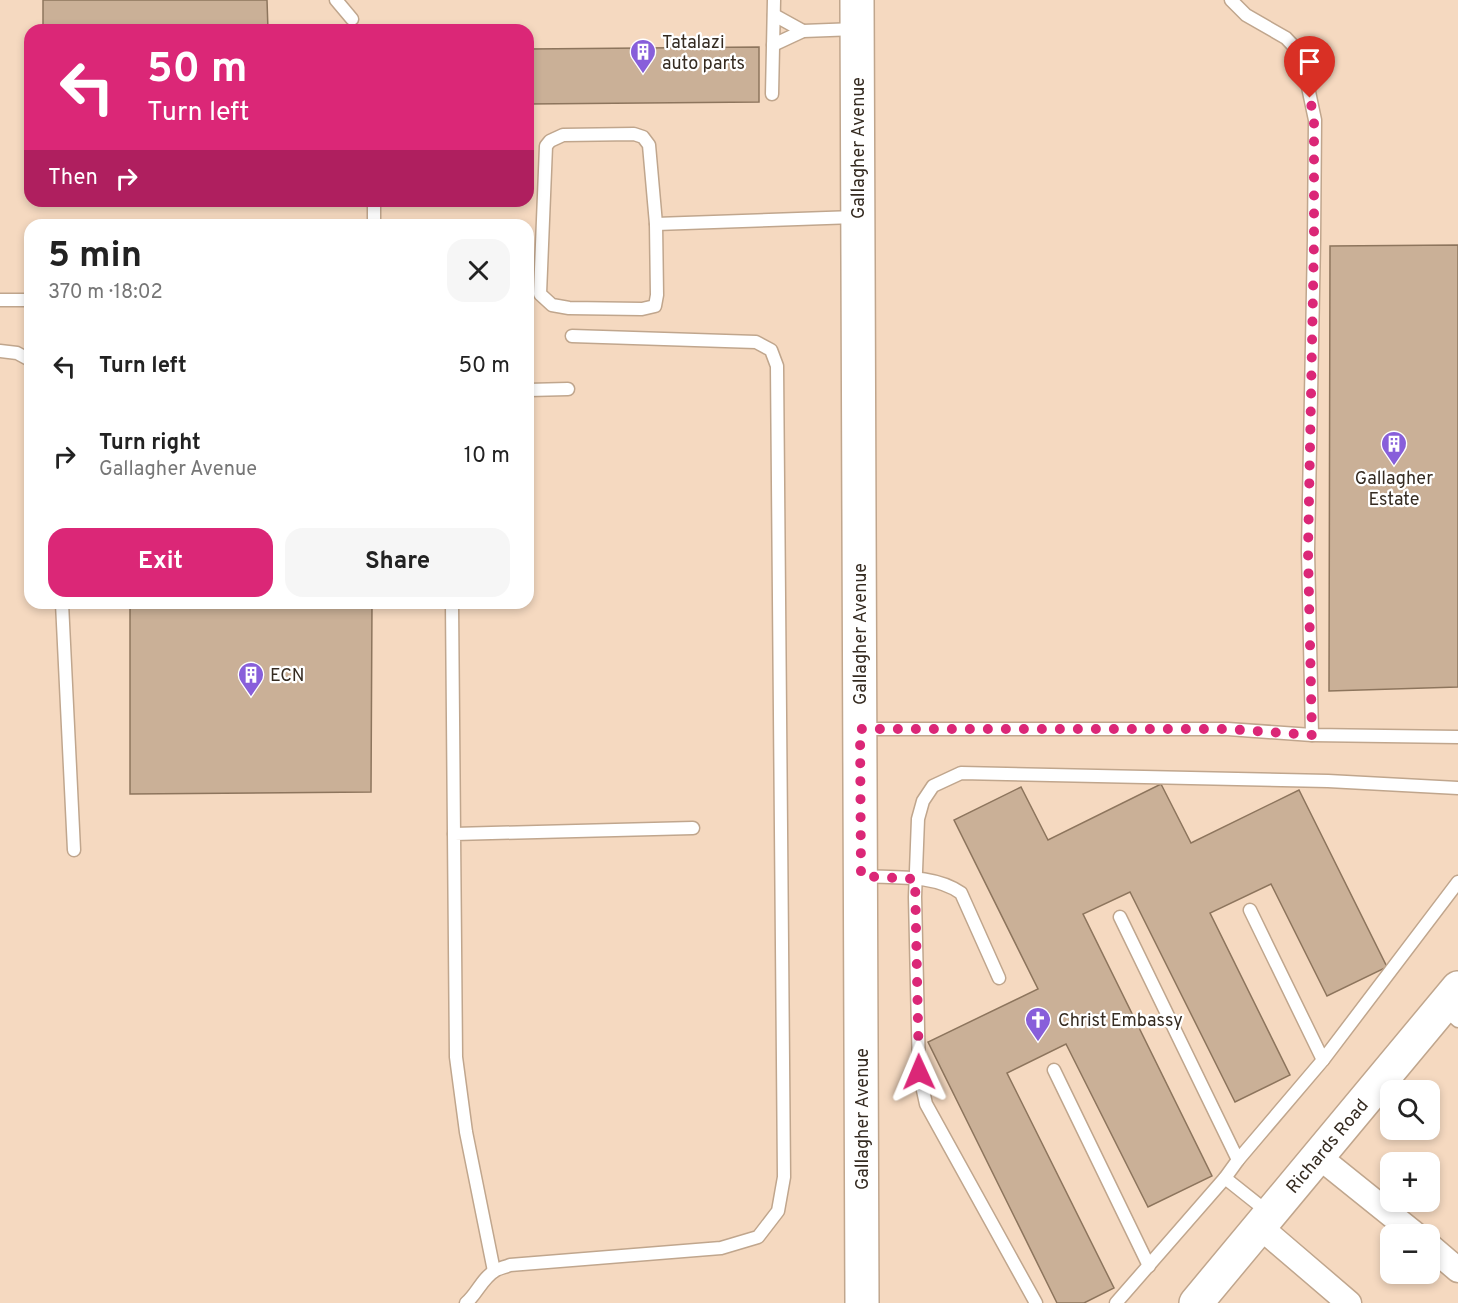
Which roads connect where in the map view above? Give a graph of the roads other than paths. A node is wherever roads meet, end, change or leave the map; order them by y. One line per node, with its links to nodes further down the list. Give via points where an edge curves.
1 (336, 0): 6 (lane)
2 (774, 0): 5 (lane)
3 (1231, 0): 22 (lane, via 1246,15 1286,38 1301,54 1314,120 1308,551)
4 (857, 14): 7 (lane); 10 (street, Gallagher Avenue)
5 (774, 15): 7 (lane); 8 (lane)
6 (352, 19)
7 (802, 31): 8 (lane)
8 (773, 45): 9 (lane)
9 (772, 94)
10 (858, 217): 11 (lane); 21 (street, Gallagher Avenue)
11 (656, 224): 11 (lane, via 655,306 569,309 552,305 540,294 545,157 550,141 563,135 642,137 649,145)
12 (0, 300): 13 (lane)
13 (24, 300)
14 (572, 336): 45 (lane, via 756,342 771,350 777,366 784,1177 778,1211 758,1237 721,1248 510,1265)
15 (0, 351): 16 (lane)
16 (24, 357)
17 (568, 389): 18 (lane)
18 (534, 390)
19 (62, 609): 27 (lane)
20 (452, 609): 26 (lane)
21 (860, 729): 22 (lane, via 1228,729); 28 (street, Gallagher Avenue)
22 (1312, 735): 23 (lane)
23 (1458, 737)
24 (1458, 788): 29 (lane, via 1328,781 961,773 933,786 923,801 918,819)
25 (693, 828): 26 (lane)
26 (454, 834): 45 (lane, via 456,1057 466,1132)
27 (74, 850)
28 (861, 876): 29 (lane); 47 (street, Gallagher Avenue)
29 (915, 879): 33 (lane, via 946,885 961,893); 48 (lane, via 919,1072 926,1104)
30 (1458, 882): 35 (lane)
31 (1250, 910): 35 (lane)
32 (1120, 917): 38 (lane)
33 (999, 978)
34 (1455, 999): 37 (street, Richards Road)
35 (1323, 1060): 38 (lane)
36 (1054, 1070): 43 (lane)
37 (1318, 1156): 40 (street, Richards Road); 41 (street)
38 (1238, 1160): 39 (lane)
39 (1225, 1178): 40 (lane); 43 (lane)
40 (1264, 1220): 50 (street, Richards Road); 51 (street)
41 (1403, 1224)
42 (1440, 1255): 44 (street)
43 (1149, 1266): 49 (lane)
44 (1458, 1270)
45 (494, 1271): 46 (lane)
46 (466, 1303)
47 (862, 1303)
48 (1036, 1303)
49 (1116, 1303)
50 (1196, 1303)
51 (1349, 1303)

